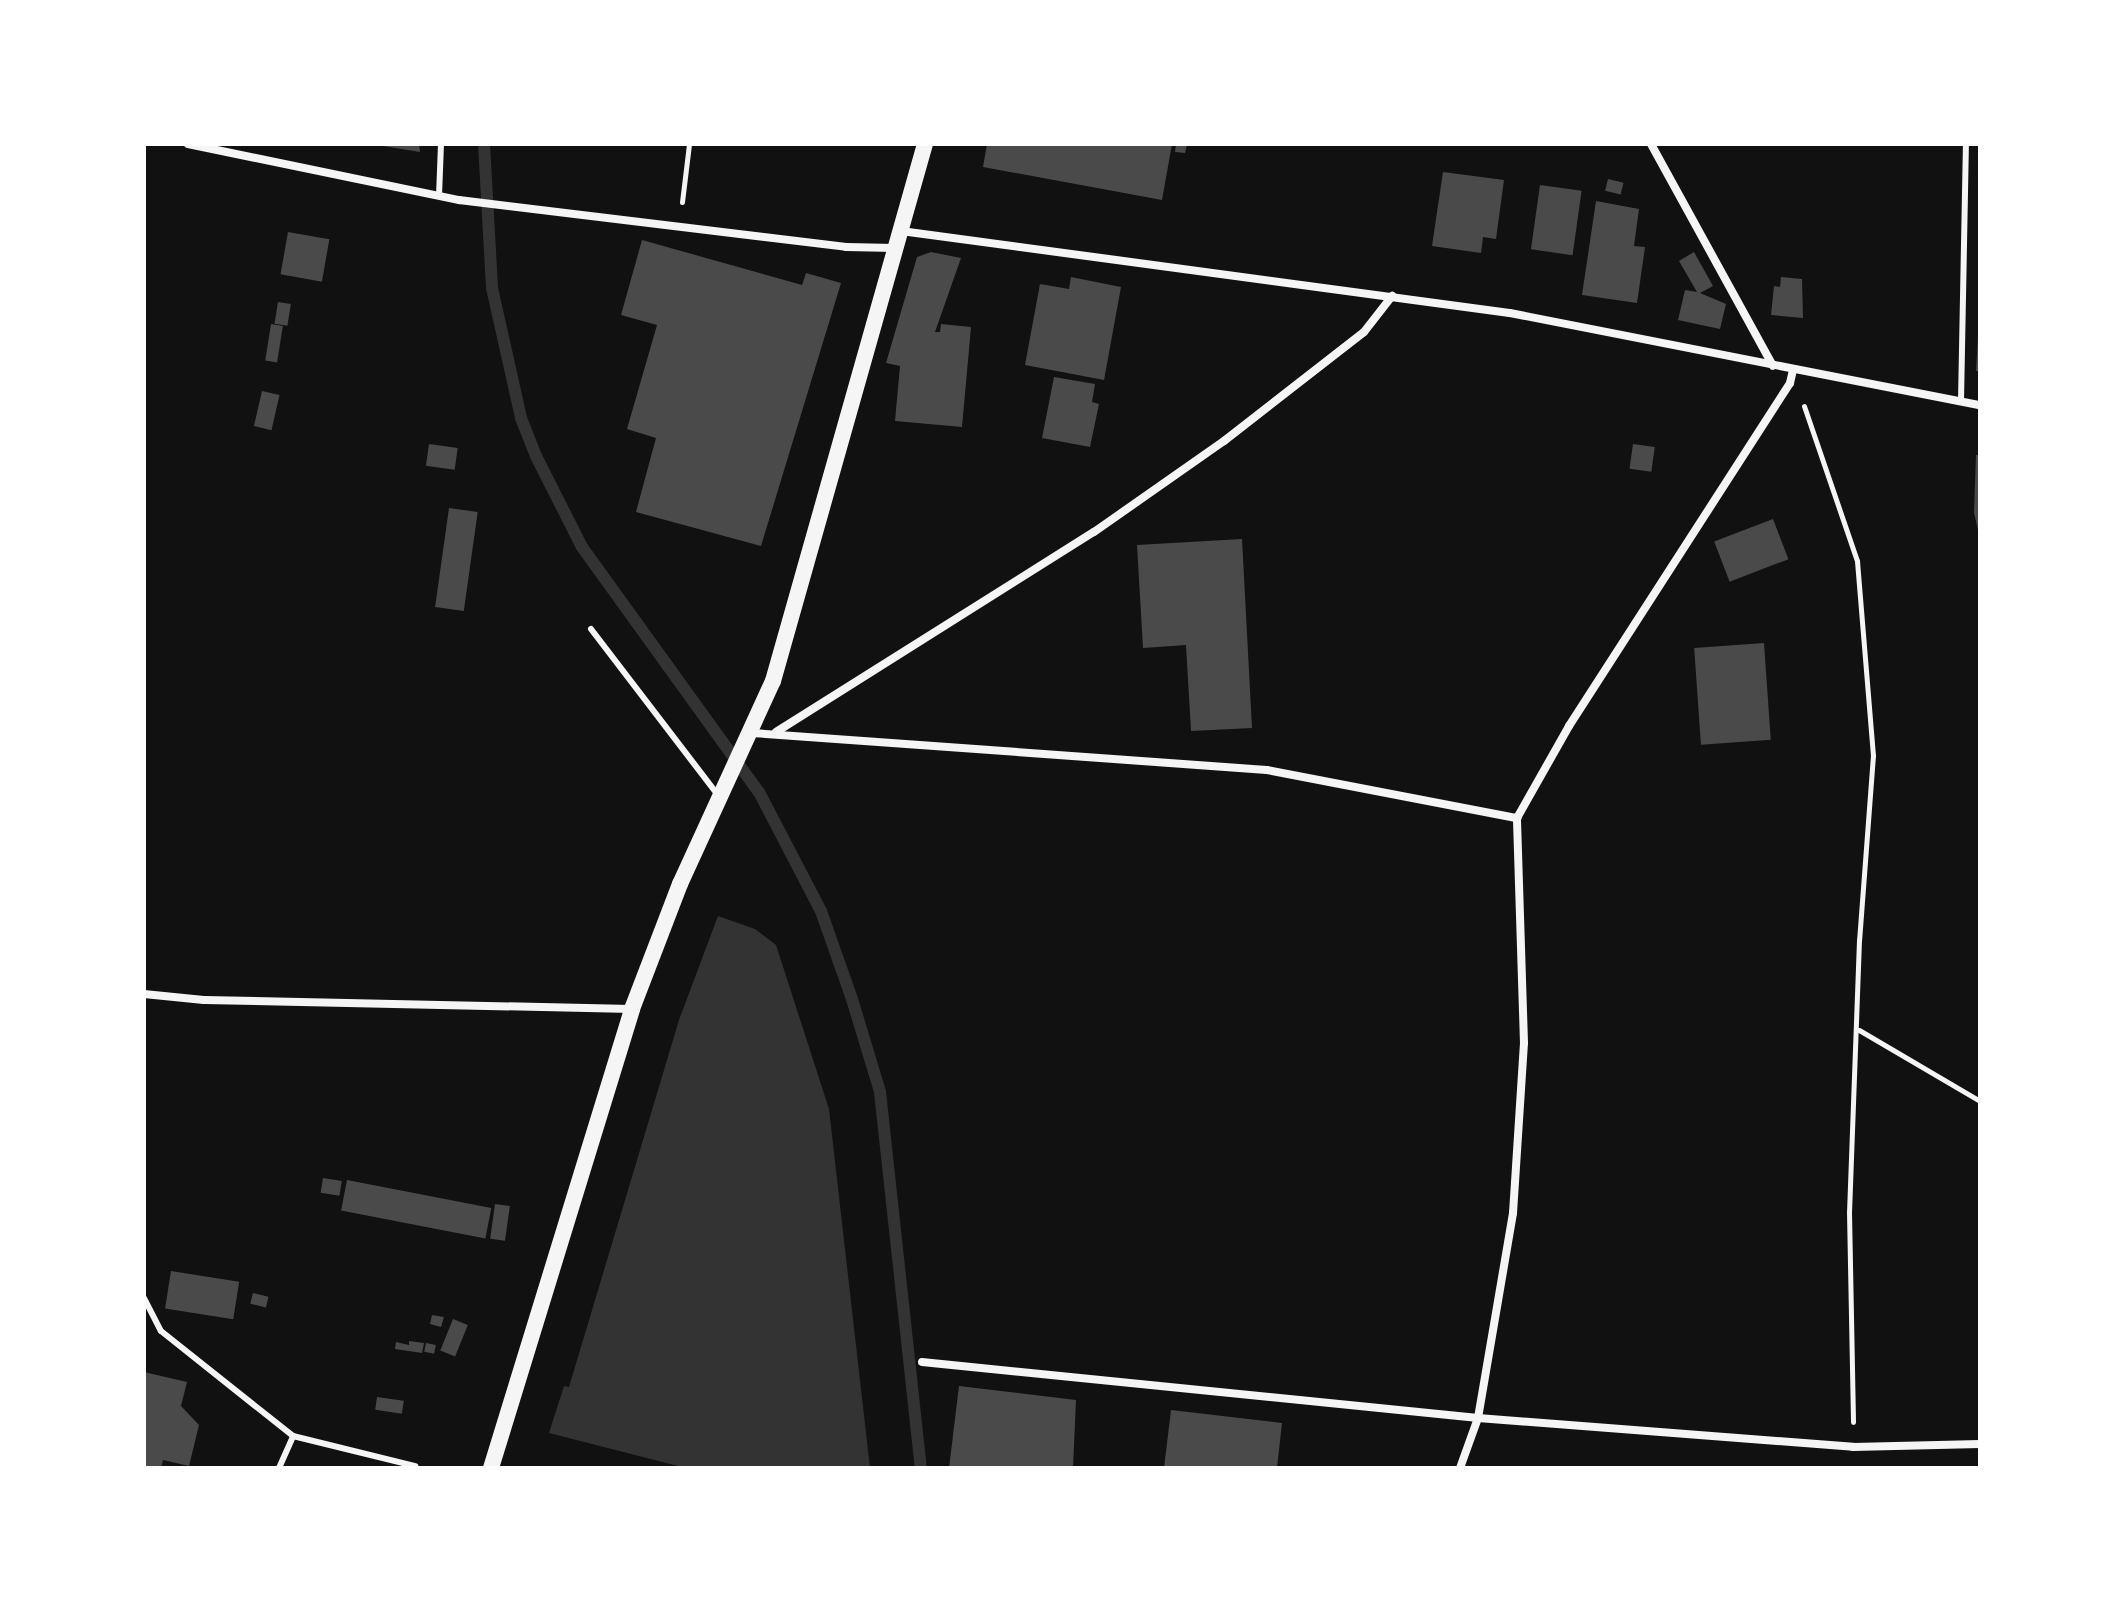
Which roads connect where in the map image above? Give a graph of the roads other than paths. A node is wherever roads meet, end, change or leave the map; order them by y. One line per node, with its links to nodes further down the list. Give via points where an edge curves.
1 (188, 144): 6 (street)
2 (441, 144): 6 (lane)
3 (925, 144): 7 (main road)
4 (1651, 144): 10 (street)
5 (1966, 144): 12 (lane)
6 (439, 196): 8 (street)
7 (900, 230): 8 (main road); 9 (street)
8 (895, 248): 16 (main road, via 801,590)
9 (1392, 296): 10 (street, via 1510,313); 15 (street, via 1364,332 1211,450 1094,532)
10 (1773, 366): 11 (street)
11 (1793, 370): 12 (street); 18 (street, via 1790,383 1569,726)
12 (1961, 401): 13 (street)
13 (1980, 405)
14 (591, 629): 17 (lane)
15 (775, 732): 16 (street); 18 (street, via 1267,770)
16 (752, 733): 17 (main road)
17 (722, 790): 20 (main road)
18 (1517, 818): 23 (street, via 1524,1043 1513,1213)
19 (144, 994): 20 (street, via 204,1000)
20 (632, 1009): 28 (main road)
21 (144, 1298): 24 (lane, via 161,1331)
22 (922, 1362): 23 (street)
23 (1478, 1418): 25 (street, via 1853,1447); 29 (street)
24 (293, 1436): 26 (lane); 27 (lane)
25 (1980, 1444)
26 (417, 1467)
27 (279, 1468)
28 (491, 1468)
29 (1460, 1468)

